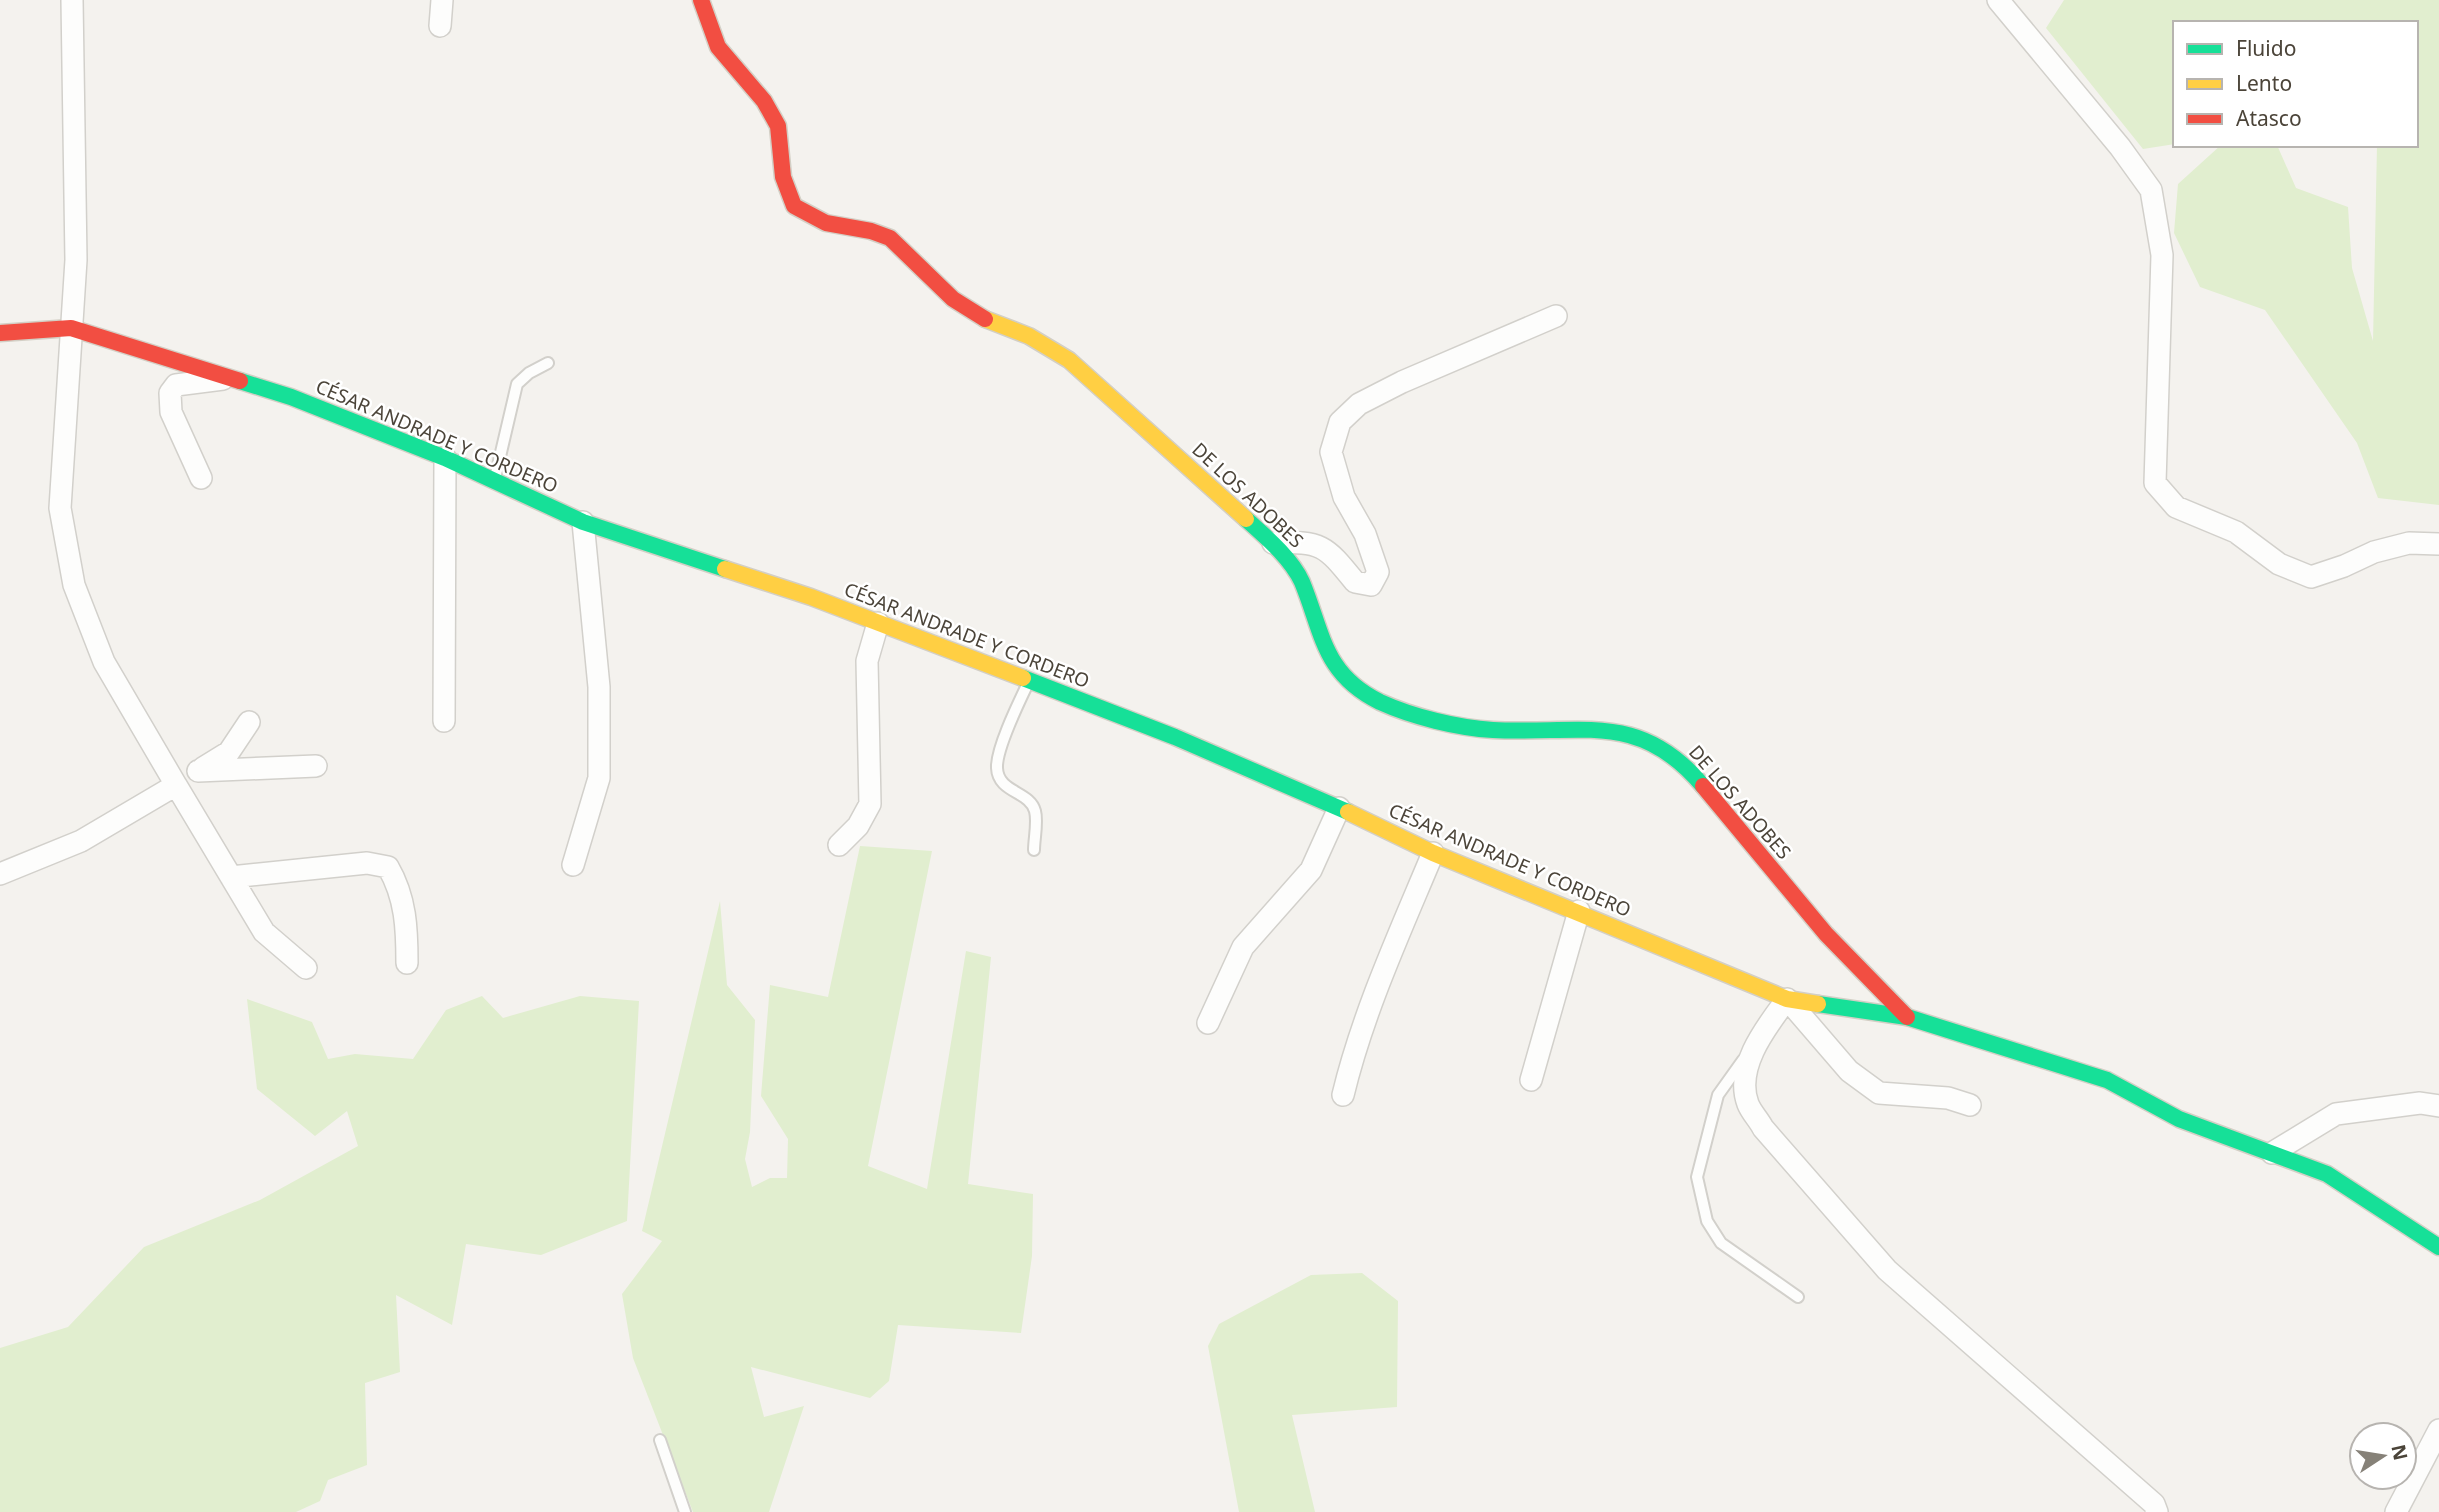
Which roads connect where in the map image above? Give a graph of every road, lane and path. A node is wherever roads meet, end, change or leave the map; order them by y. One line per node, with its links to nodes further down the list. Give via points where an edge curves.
1 (72, 0): 7 (street, via 76,260)
2 (442, 0): 5 (street)
3 (701, 0): 15 (street, DE LOS ADOBES, via 718,47 764,101 778,126 783,177 794,206 826,223 890,239 953,299 1069,360)
4 (1998, 0): 16 (street, via 2151,190 2162,255 2155,483 2176,507 2236,532 2278,564 2311,577 2374,551 2409,543)
5 (440, 26)
6 (1556, 316): 15 (street, via 1402,382 1359,404 1340,422 1331,452 1344,497 1374,557 1378,572 1371,585 1355,582 1331,552 1308,542)
7 (71, 328): 8 (street, CÉSAR ANDRADE Y CORDERO); 10 (street, CÉSAR ANDRADE Y CORDERO); 23 (street, via 60,508 74,585 104,662)
8 (0, 333)
9 (548, 363): 13 (lane, via 517,384)
10 (232, 379): 11 (street, CÉSAR ANDRADE Y CORDERO, via 291,397); 12 (street, via 176,385 170,393 171,412)
11 (445, 458): 13 (street, CÉSAR ANDRADE Y CORDERO); 20 (street)
12 (201, 478)
13 (495, 481): 14 (street, CÉSAR ANDRADE Y CORDERO)
14 (583, 522): 17 (street, CÉSAR ANDRADE Y CORDERO); 28 (street, via 599,687 599,778)
15 (1273, 543): 35 (street, DE LOS ADOBES, via 1301,580 1319,637 1332,661 1353,685 1381,702 1492,730 1603,728 1638,737 1670,754 1698,780 1826,934)
16 (2439, 544)
17 (878, 623): 18 (street, CÉSAR ANDRADE Y CORDERO); 25 (street, via 867,662 870,804 858,826)
18 (1029, 681): 24 (street, CÉSAR ANDRADE Y CORDERO); 26 (lane, via 997,768 1004,786 1035,811)
19 (249, 722): 22 (street, via 229,752)
20 (444, 722)
21 (316, 766): 22 (street)
22 (198, 771): 23 (street)
23 (171, 777): 29 (street, via 82,841); 30 (street)
24 (1339, 807): 27 (street, CÉSAR ANDRADE Y CORDERO); 36 (street, via 1311,870 1243,947)
25 (839, 845)
26 (1034, 850)
27 (1433, 853): 31 (street, CÉSAR ANDRADE Y CORDERO); 39 (street, via 1390,956)
28 (573, 865)
29 (0, 874)
30 (231, 877): 32 (street, via 367,863 388,867 398,884 407,922); 33 (street, via 264,932)
31 (1579, 911): 34 (street, CÉSAR ANDRADE Y CORDERO); 38 (street)
32 (407, 963)
33 (306, 968)
34 (1787, 999): 35 (street, CÉSAR ANDRADE Y CORDERO); 37 (street); 40 (street, via 1849,1070 1879,1093 1948,1098)
35 (1907, 1017): 42 (street, CÉSAR ANDRADE Y CORDERO, via 2107,1080 2179,1119)
36 (1208, 1023)
37 (1759, 1037): 44 (lane, via 1718,1095 1697,1177 1707,1221 1721,1242); 48 (street, via 1745,1078 1748,1103 1763,1128 1887,1270 2154,1504)
38 (1531, 1080)
39 (1343, 1095)
40 (1970, 1105)
41 (2439, 1106): 42 (street, via 2420,1103 2336,1114)
42 (2272, 1153): 43 (street, CÉSAR ANDRADE Y CORDERO, via 2327,1174)
43 (2439, 1247)
44 (1798, 1297)
45 (2439, 1430): 49 (street)
46 (660, 1440): 47 (lane)
47 (685, 1512)
48 (2157, 1512)
49 (2396, 1512)

